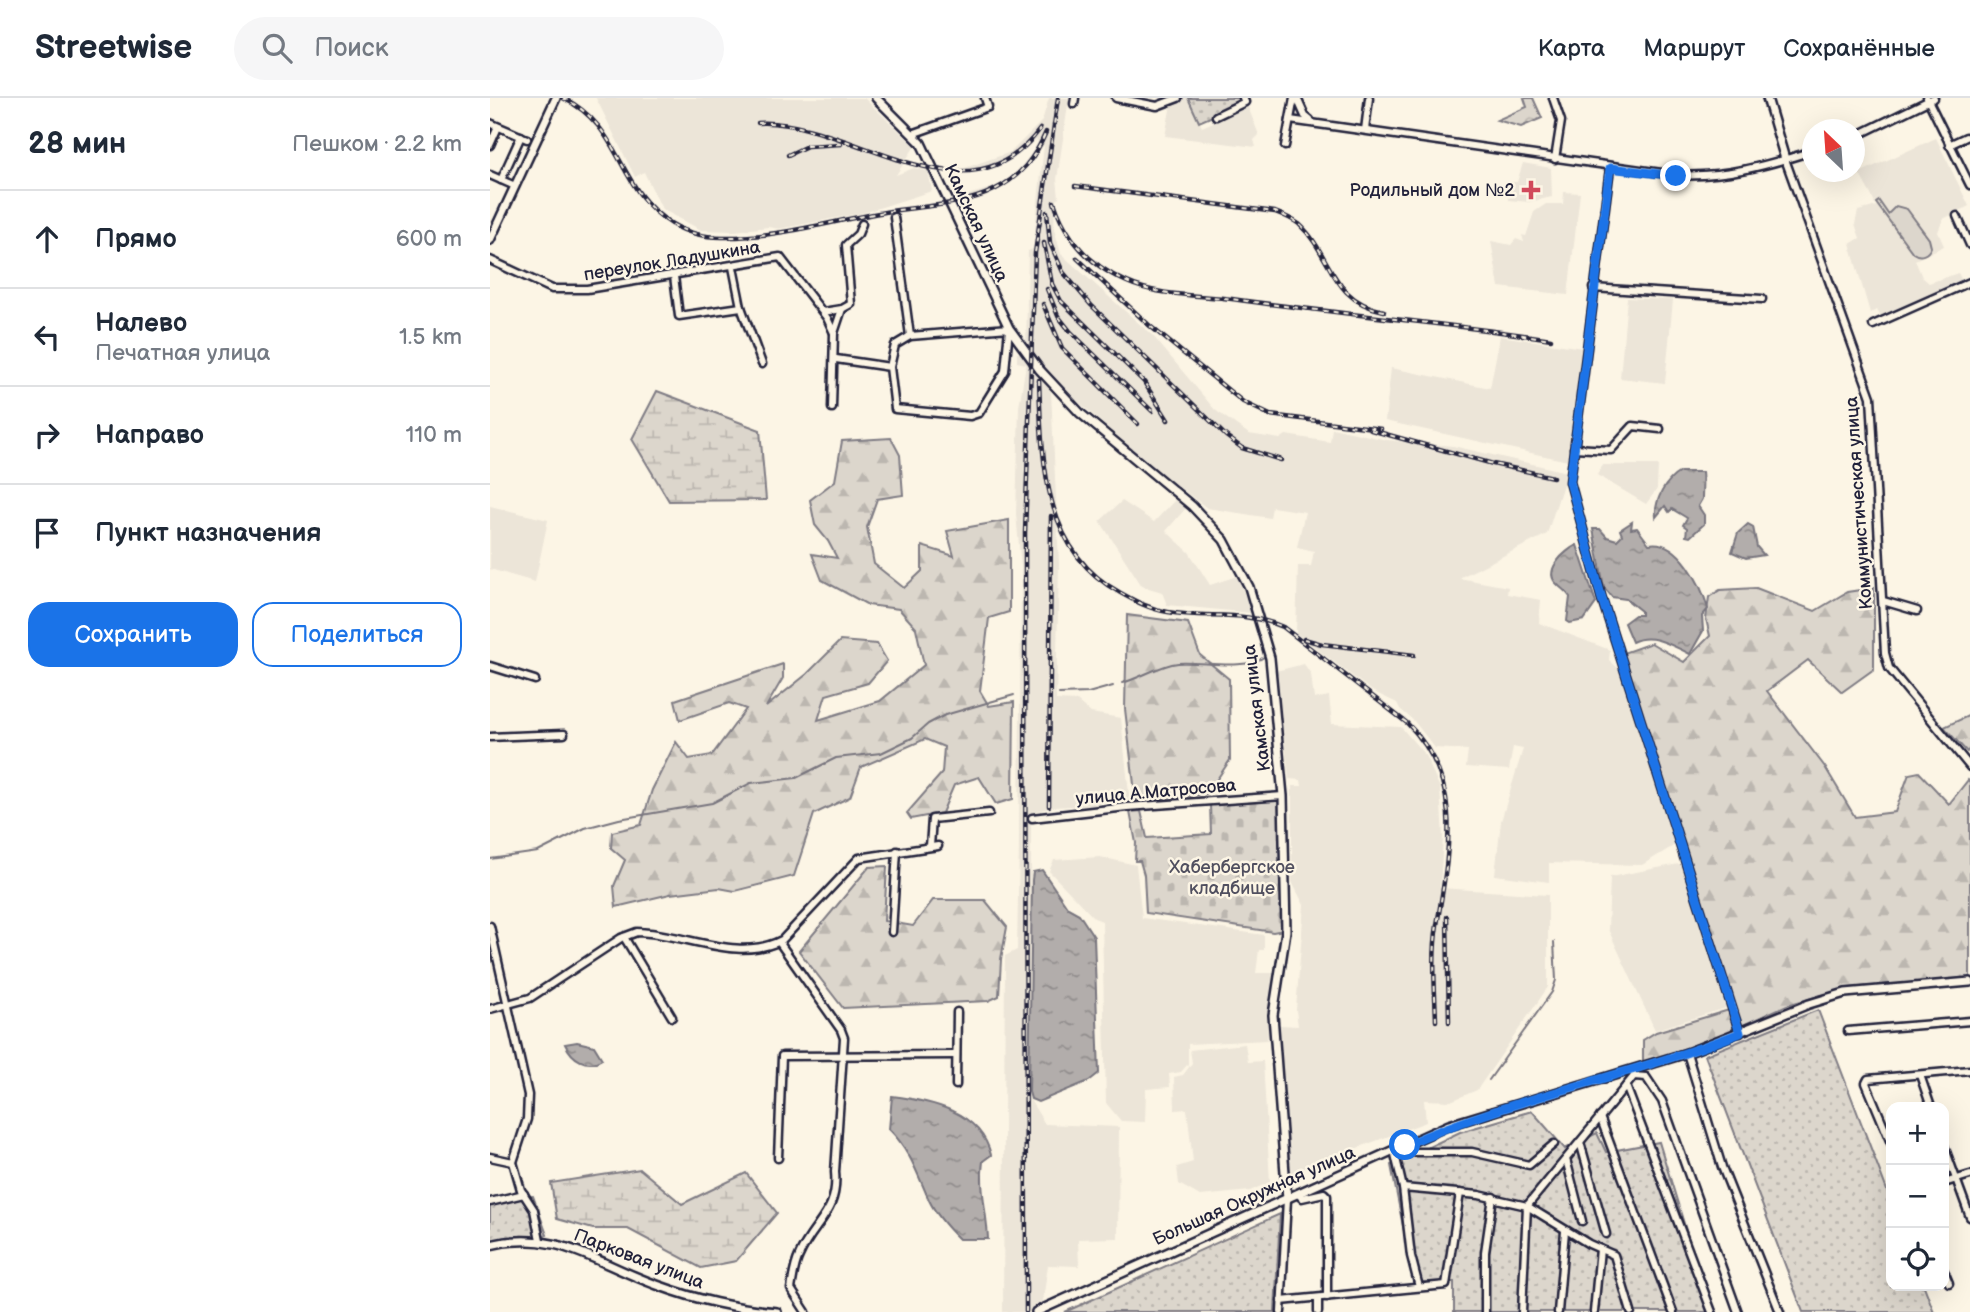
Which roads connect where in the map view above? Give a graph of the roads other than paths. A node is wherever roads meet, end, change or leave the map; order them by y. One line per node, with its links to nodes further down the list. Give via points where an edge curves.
1 (556, 98): 31 (main road)
2 (876, 98): 19 (main road, Камская улица)
3 (985, 98): 19 (street, via 988,107)
4 (1116, 98): 5 (street, via 1157,106)
5 (1178, 98)
6 (1243, 98): 12 (street, via 1245,102)
7 (1295, 98): 13 (street); 14 (street)
8 (1370, 98): 17 (street)
9 (1553, 98): 25 (street, via 1561,121)
10 (1767, 98): 26 (main road, Коммунистическая улица)
11 (1930, 99): 18 (street); 22 (street)
12 (1216, 116)
13 (1290, 120): 14 (street); 23 (street)
14 (1312, 121): 17 (street)
15 (490, 123): 16 (street)
16 (498, 127): 21 (street); 29 (street, via 524,137)
17 (1365, 130): 25 (street)
18 (1865, 132)
19 (915, 133): 47 (main road, Камская улица)
20 (1966, 137): 22 (street)
21 (490, 145)
22 (1949, 145): 30 (street)
23 (1285, 146)
24 (1802, 153): 26 (street)
25 (1555, 159): 27 (street)
26 (1785, 159): 27 (street, via 1702,177); 56 (street, Коммунистическая улица, via 1871,397)
27 (1610, 168): 41 (street)
28 (490, 175): 29 (street)
29 (500, 180): 31 (street)
30 (1970, 185)
31 (515, 186): 35 (main road)
32 (1957, 216): 36 (street)
33 (894, 217): 49 (street)
34 (862, 224): 44 (street, via 846,245 851,304)
35 (490, 240)
36 (1970, 245)
37 (490, 260): 39 (street, переулок Ладушкина, via 561,290)
38 (733, 267): 39 (street, переулок Ладушкина); 43 (street); 45 (street, переулок Ладушкина, via 780,257)
39 (674, 276): 43 (street, via 680,316)
40 (1970, 282): 46 (street)
41 (1593, 288): 42 (street); 55 (street)
42 (1762, 299)
43 (741, 307): 51 (street)
44 (842, 309): 45 (street); 48 (street)
45 (822, 312): 48 (street)
46 (1873, 325)
47 (1009, 328): 49 (street); 52 (street, via 1004,371 979,413 970,416 895,409); 63 (main road, Камская улица, via 1075,408 1192,506 1232,551 1268,648)
48 (834, 333): 50 (street)
49 (910, 336): 52 (street, via 895,345)
50 (835, 359): 52 (street); 53 (street)
51 (762, 364)
52 (890, 367)
53 (832, 408)
54 (1660, 429): 55 (street, via 1633,426 1611,450)
55 (1574, 448): 78 (street, via 1570,482 1602,599)
56 (1882, 601): 57 (street); 62 (street, Коммунистическая улица, via 1889,668)
57 (1917, 611)
58 (490, 666): 59 (street)
59 (535, 680)
60 (564, 734): 61 (street)
61 (490, 737)
62 (1970, 767)
63 (1283, 796): 65 (street, улица А.Матросова); 107 (main road, Камская улица, via 1286,931 1273,1015)
64 (989, 813): 66 (street, via 932,819 934,846)
65 (1032, 818)
66 (897, 851): 68 (street); 70 (street, via 855,860)
67 (490, 926): 72 (street)
68 (892, 932)
69 (624, 937): 70 (street, via 647,933 750,950); 72 (street, via 542,991); 75 (street)
70 (779, 942): 80 (street, via 841,1030)
71 (1970, 982): 78 (main road, Большая Окружная улица, via 1845,993)
72 (508, 1005): 73 (street); 98 (street, via 528,1103)
73 (490, 1009)
74 (957, 1012): 81 (street)
75 (672, 1017)
76 (1970, 1021): 77 (street)
77 (1848, 1031)
78 (1740, 1033): 79 (main road, Большая Окружная улица)
79 (1687, 1053): 83 (main road, Большая Окружная улица); 135 (street, via 1722,1167)
80 (842, 1054): 81 (street); 95 (street, via 782,1056); 123 (street, via 836,1189 796,1265 791,1289)
81 (956, 1055): 85 (street)
82 (1970, 1070): 84 (street)
83 (1633, 1073): 86 (street); 92 (main road, Большая Окружная улица, via 1514,1103); 134 (street, via 1646,1077 1662,1101)
84 (1920, 1074): 87 (street); 89 (street, via 1872,1076 1866,1083)
85 (956, 1085)
86 (1626, 1086): 88 (street); 133 (street)
87 (1929, 1102)
88 (1600, 1117): 90 (street); 132 (street)
89 (1886, 1131)
90 (1580, 1142): 96 (street); 113 (street)
91 (1554, 1144): 92 (street, via 1530,1165 1472,1152 1412,1152)
92 (1405, 1145): 93 (main road, Большая Окружная улица)
93 (1394, 1150): 102 (street); 105 (main road, Большая Окружная улица)
94 (490, 1157): 98 (street)
95 (778, 1158)
96 (1566, 1159): 109 (street); 111 (street)
97 (1949, 1161): 100 (street)
98 (513, 1163): 104 (street)
99 (1970, 1175): 100 (street)
100 (1955, 1179): 101 (street); 110 (street)
101 (1949, 1181)
102 (1402, 1188): 103 (street); 117 (street)
103 (1460, 1193): 106 (street); 117 (street, via 1446,1285)
104 (524, 1194): 108 (street); 114 (street, via 534,1210)
105 (1298, 1194): 107 (main road, Большая Окружная улица); 118 (street, via 1302,1198 1327,1196)
106 (1493, 1198): 109 (street); 127 (street, via 1485,1251)
107 (1287, 1199): 120 (street); 124 (main road, Большая Окружная улица)
108 (490, 1202)
109 (1527, 1206): 112 (street); 128 (street)
110 (1970, 1217)
111 (1582, 1221)
112 (1565, 1231): 116 (street); 129 (street)
113 (1606, 1234)
114 (540, 1240): 115 (main road, Парковая улица, via 514,1239); 121 (main road, Парковая улица, via 717,1306)
115 (490, 1245)
116 (1600, 1249): 130 (street); 131 (street, via 1614,1255)
117 (1419, 1287): 118 (street)
118 (1327, 1297): 119 (street)
119 (1318, 1298): 120 (street); 126 (street)
120 (1282, 1301): 125 (street)
121 (757, 1311): 122 (main road, Парковая улица)
122 (777, 1312)
123 (806, 1312)
124 (1036, 1312)
125 (1281, 1312)
126 (1318, 1312)
127 (1485, 1312)
128 (1522, 1312)
129 (1558, 1312)
130 (1594, 1312)
131 (1631, 1312)
132 (1673, 1312)
133 (1712, 1312)
134 (1738, 1312)
135 (1780, 1312)

